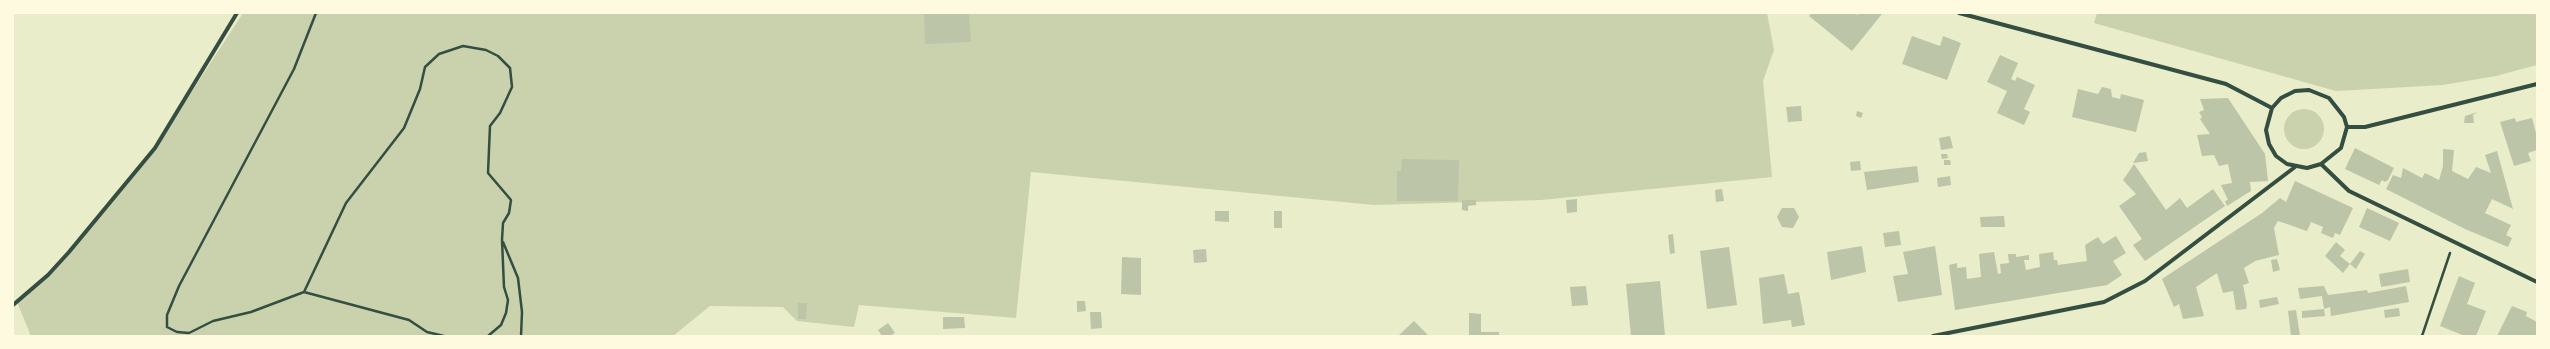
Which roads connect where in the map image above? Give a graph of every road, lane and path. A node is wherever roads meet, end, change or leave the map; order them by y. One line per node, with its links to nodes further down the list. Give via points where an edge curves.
1 (237, 13): 13 (street, via 155,148 69,252 48,275)
2 (316, 13): 12 (path, via 294,69 178,286 167,315 167,327 177,332 189,333 213,321 251,312)
3 (1959, 13): 5 (street, via 2226,84)
4 (2537, 84): 6 (street, via 2365,127)
5 (2272, 108): 6 (street, via 2281,98 2294,92 2309,90 2329,98 2344,117); 8 (street, via 2266,130 2269,144 2276,156)
6 (2347, 127): 7 (street, via 2341,148)
7 (2321, 164): 8 (street, via 2307,168); 10 (street, via 2349,191)
8 (2295, 167): 14 (street, via 2145,281 2104,302)
9 (502, 240): 12 (path, via 503,223 509,212 511,200 488,173 490,126 500,113 512,87 510,68 498,56 486,50 462,46 439,54 425,67 420,89 404,128 346,203); 16 (path, via 507,307 501,325); 17 (path, via 518,278 522,312)
10 (2454, 241): 11 (street); 19 (path)
11 (2537, 282)
12 (304, 292): 15 (path, via 409,320 427,332)
13 (13, 305)
14 (1949, 334): 18 (street)
15 (444, 336)
16 (488, 336)
17 (521, 336)
18 (1933, 336)
19 (2422, 336)

